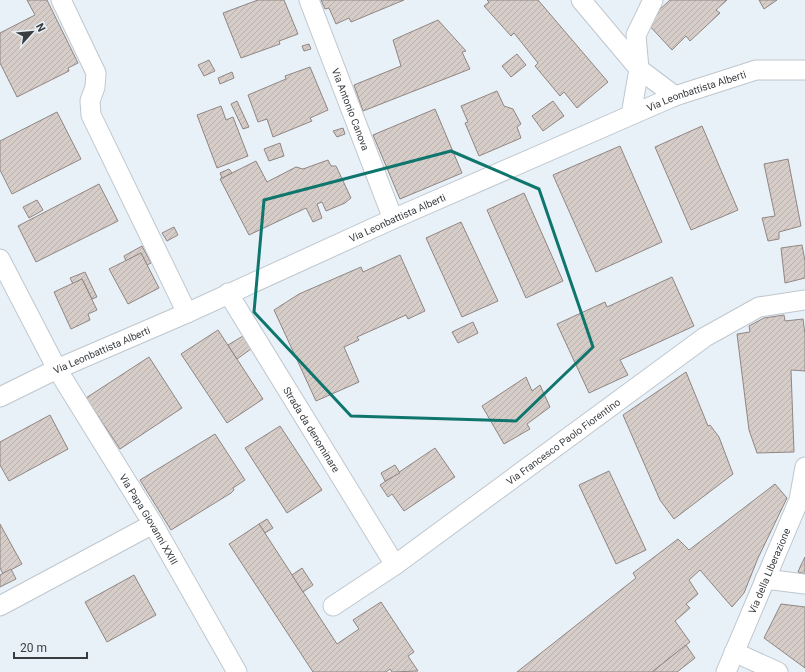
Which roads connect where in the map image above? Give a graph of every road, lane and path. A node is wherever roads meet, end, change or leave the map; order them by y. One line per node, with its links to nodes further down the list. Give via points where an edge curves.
1 (61, 0): 13 (street, via 96,73 95,88 90,101 91,115)
2 (309, 0): 9 (street, Via Antonio Canova)
3 (581, 0): 5 (street)
4 (653, 0): 5 (street, via 636,35)
5 (639, 69): 7 (street); 8 (street)
6 (805, 70): 7 (street, Via Leonbattista Alberti, via 756,70)
7 (675, 96): 8 (street, Via Leonbattista Alberti)
8 (631, 115): 9 (street, Via Leonbattista Alberti)
9 (393, 219): 11 (street, Via Leonbattista Alberti)
10 (0, 259): 14 (street, Via Papa Giovanni XXIII)
11 (228, 293): 13 (street, Via Leonbattista Alberti); 18 (street, Strada da denominare)
12 (805, 300): 18 (street, Via Francesco Paolo Fiorentino, via 758,308 705,337)
13 (187, 312): 14 (street, Via Leonbattista Alberti)
14 (57, 369): 15 (street, Via Leonbattista Alberti); 17 (street, Via Papa Giovanni XXIII)
15 (0, 397)
16 (805, 467): 19 (street, Via della Liberazione, via 799,500)
17 (153, 524): 21 (street); 24 (street, Via Papa Giovanni XXIII)
18 (395, 565): 22 (street, Via Francesco Paolo Fiorentino)
19 (765, 579): 20 (street); 23 (street, Via della Liberazione)
20 (805, 584)
21 (0, 606)
22 (333, 606)
23 (734, 652): 25 (street, Via della Liberazione); 26 (street)
24 (237, 672)
25 (726, 672)
26 (778, 672)

